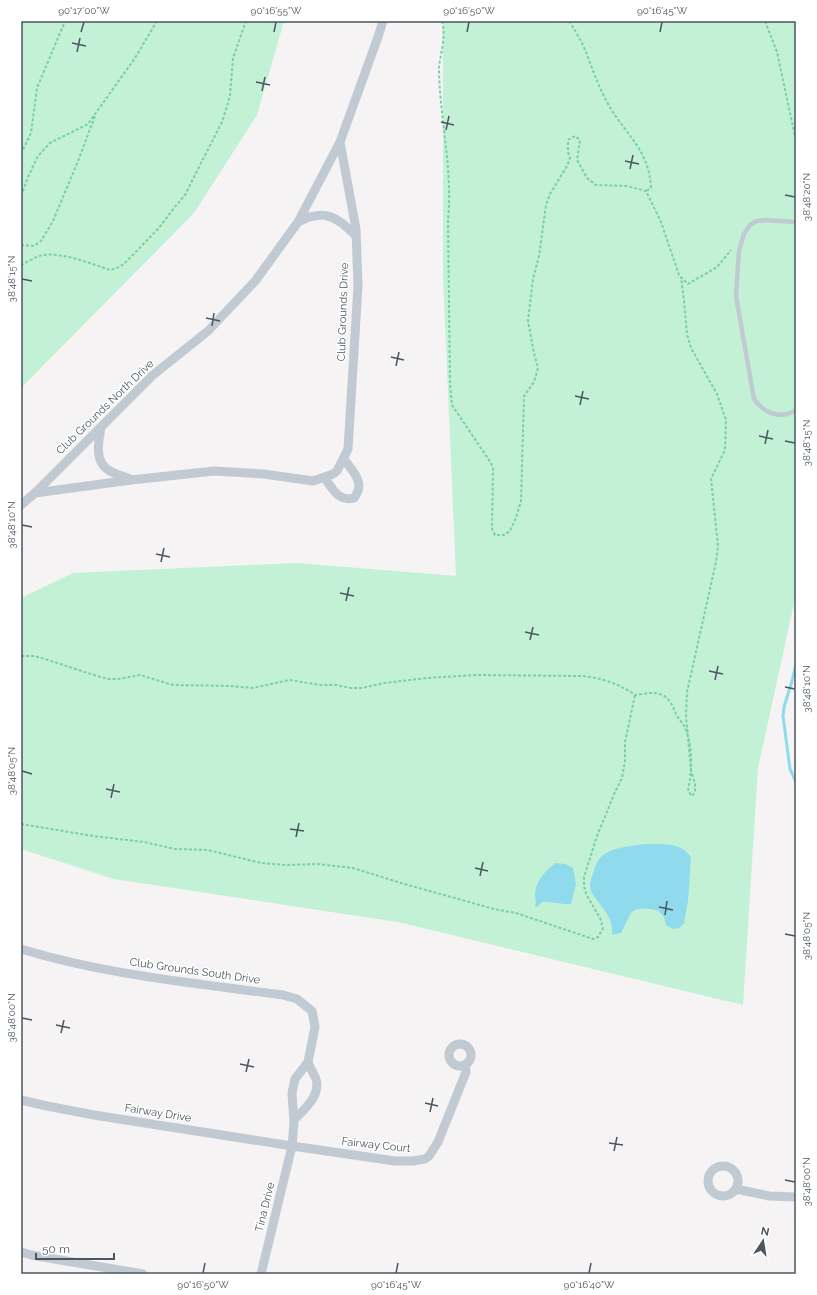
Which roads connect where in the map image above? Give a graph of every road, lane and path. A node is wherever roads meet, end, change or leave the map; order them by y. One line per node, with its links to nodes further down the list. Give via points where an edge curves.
1 (65, 21): 11 (path, via 36,88 32,134)
2 (157, 21): 8 (path, via 135,58)
3 (246, 21): 19 (path, via 233,58 230,96 222,122 185,195 158,228 124,264 110,270 54,255 43,255)
4 (383, 21): 10 (street, Club Grounds North Drive)
5 (442, 21): 12 (path, via 439,87 450,201 449,324 452,405 492,463 492,529 495,535 504,535 510,531 521,501 524,396 534,382 538,368 528,321 533,279 546,205 568,166 568,140 575,136 580,140 577,160 587,178 596,185 627,186)
6 (570, 21): 12 (path, via 607,102 647,164 651,188)
7 (765, 21): 9 (path, via 777,52)
8 (96, 113): 13 (path, via 88,124 50,143 38,156); 17 (path, via 53,222 41,241 34,246)
9 (796, 141)
10 (340, 142): 14 (street, Club Grounds North Drive); 16 (street, Club Grounds Drive)
11 (21, 154)
12 (646, 191): 20 (path, via 661,222)
13 (21, 196)
14 (298, 222): 16 (street, via 308,216 328,216 337,219); 22 (street, Club Grounds North Drive, via 256,280 208,331 153,375)
15 (796, 222): 21 (lane, via 765,220 750,225 744,234 739,251 736,296 754,399 760,408 771,414 781,415)
16 (356, 236): 23 (street, Club Grounds Drive, via 358,286 348,449)
17 (21, 245)
18 (732, 249): 20 (path, via 717,267 688,284)
19 (21, 265)
20 (681, 276): 30 (path, via 687,334 691,348 717,394 726,420 725,450 711,478 718,546 687,692)
21 (796, 410)
22 (101, 427): 25 (street, via 98,451 101,463 113,473); 26 (street, Club Grounds North Drive)
23 (344, 459): 24 (street, Club Grounds Drive, via 337,471); 24 (street, via 357,477 360,488 354,498 348,500 339,496)
24 (324, 477): 25 (street, Club Grounds Drive, via 313,481 264,474 214,471)
25 (131, 480): 26 (street, Club Grounds Drive)
26 (36, 492): 27 (street, Club Grounds North Drive)
27 (21, 505)
28 (21, 656): 29 (path, via 34,656 109,679 140,675 173,685 253,688 289,680 362,688 427,678 476,675 583,676 611,682)
29 (635, 695): 30 (path, via 654,693 668,699 686,728); 32 (path, via 625,742 622,778 597,836 584,877 586,894 603,928 598,937 593,939 516,913 353,868 317,864 261,863 208,850 175,849)
30 (688, 740): 31 (path)
31 (691, 770): 31 (path, via 688,791 692,796 695,784)
32 (21, 824)
33 (21, 950): 34 (street, Club Grounds South Drive, via 113,972 283,995 297,1000 312,1010 315,1027)
34 (308, 1062): 37 (street, Club Grounds South Drive, via 295,1079 292,1093); 37 (street, via 317,1081 315,1094 310,1104)
35 (465, 1064): 38 (street, Fairway Court, via 466,1072 438,1142 425,1159 395,1161)
36 (21, 1100): 38 (street, Fairway Drive, via 94,1115)
37 (294, 1120): 38 (street, Club Grounds South Drive)
38 (292, 1146): 43 (street, Tina Drive)
39 (736, 1189): 40 (street, via 769,1196)
40 (796, 1197)
41 (21, 1252): 42 (street)
42 (143, 1274)
43 (261, 1274)

